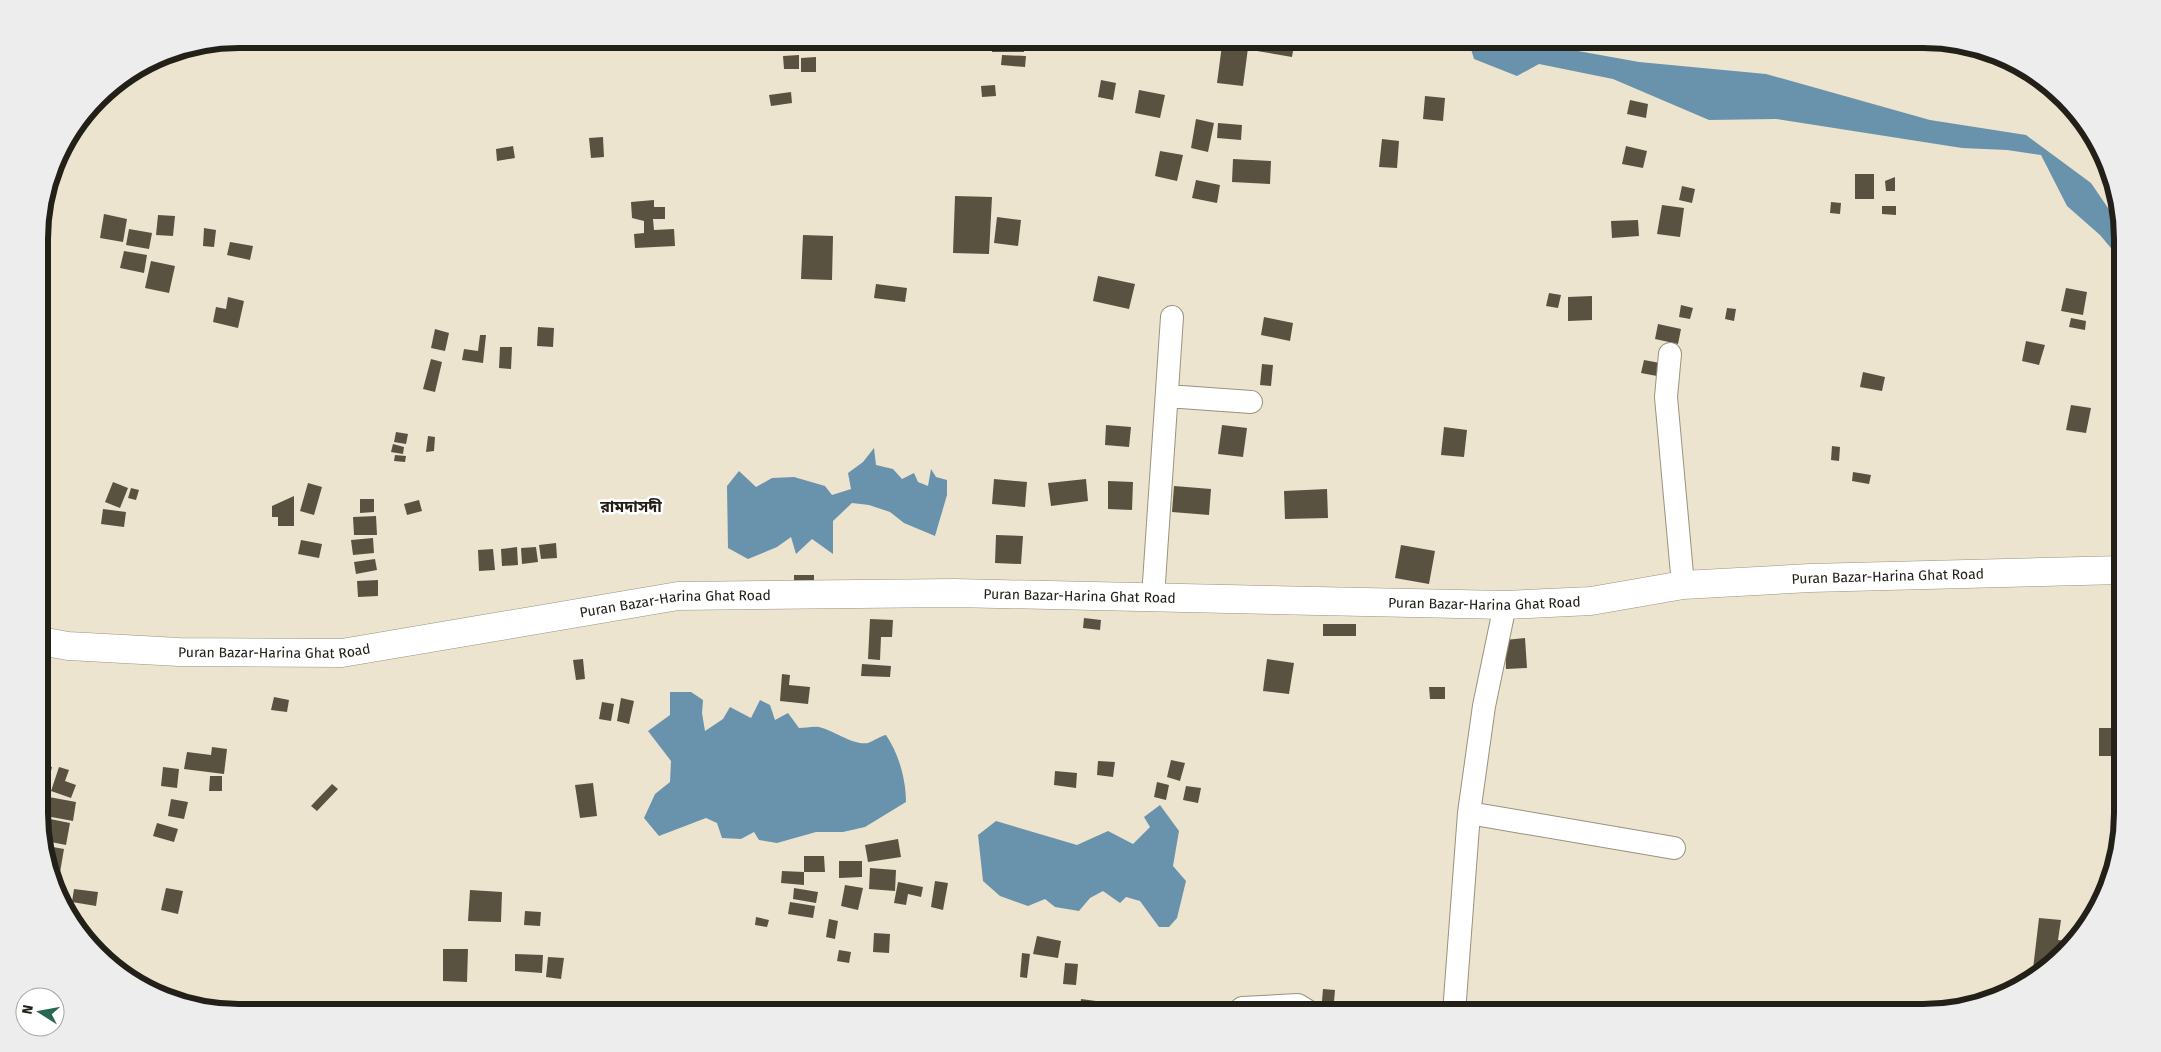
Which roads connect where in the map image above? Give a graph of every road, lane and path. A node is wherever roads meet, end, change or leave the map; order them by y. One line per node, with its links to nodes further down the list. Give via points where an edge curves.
1 (1172, 317): 3 (street)
2 (1670, 354): 6 (street, via 1666,397)
3 (1167, 396): 4 (street); 7 (street)
4 (1251, 402)
5 (2113, 570): 6 (main road, Puran Bazar-Harina Ghat Road, via 1810,578)
6 (1683, 585): 8 (main road, Puran Bazar-Harina Ghat Road, via 1591,601)
7 (1153, 597): 8 (main road, Puran Bazar-Harina Ghat Road); 9 (main road, Puran Bazar-Harina Ghat Road, via 954,593 678,596 342,653 179,652)
8 (1505, 604): 10 (street, via 1484,706)
9 (48, 642)
10 (1469, 813): 11 (street); 12 (street)
11 (1674, 848)
12 (1455, 1004)

